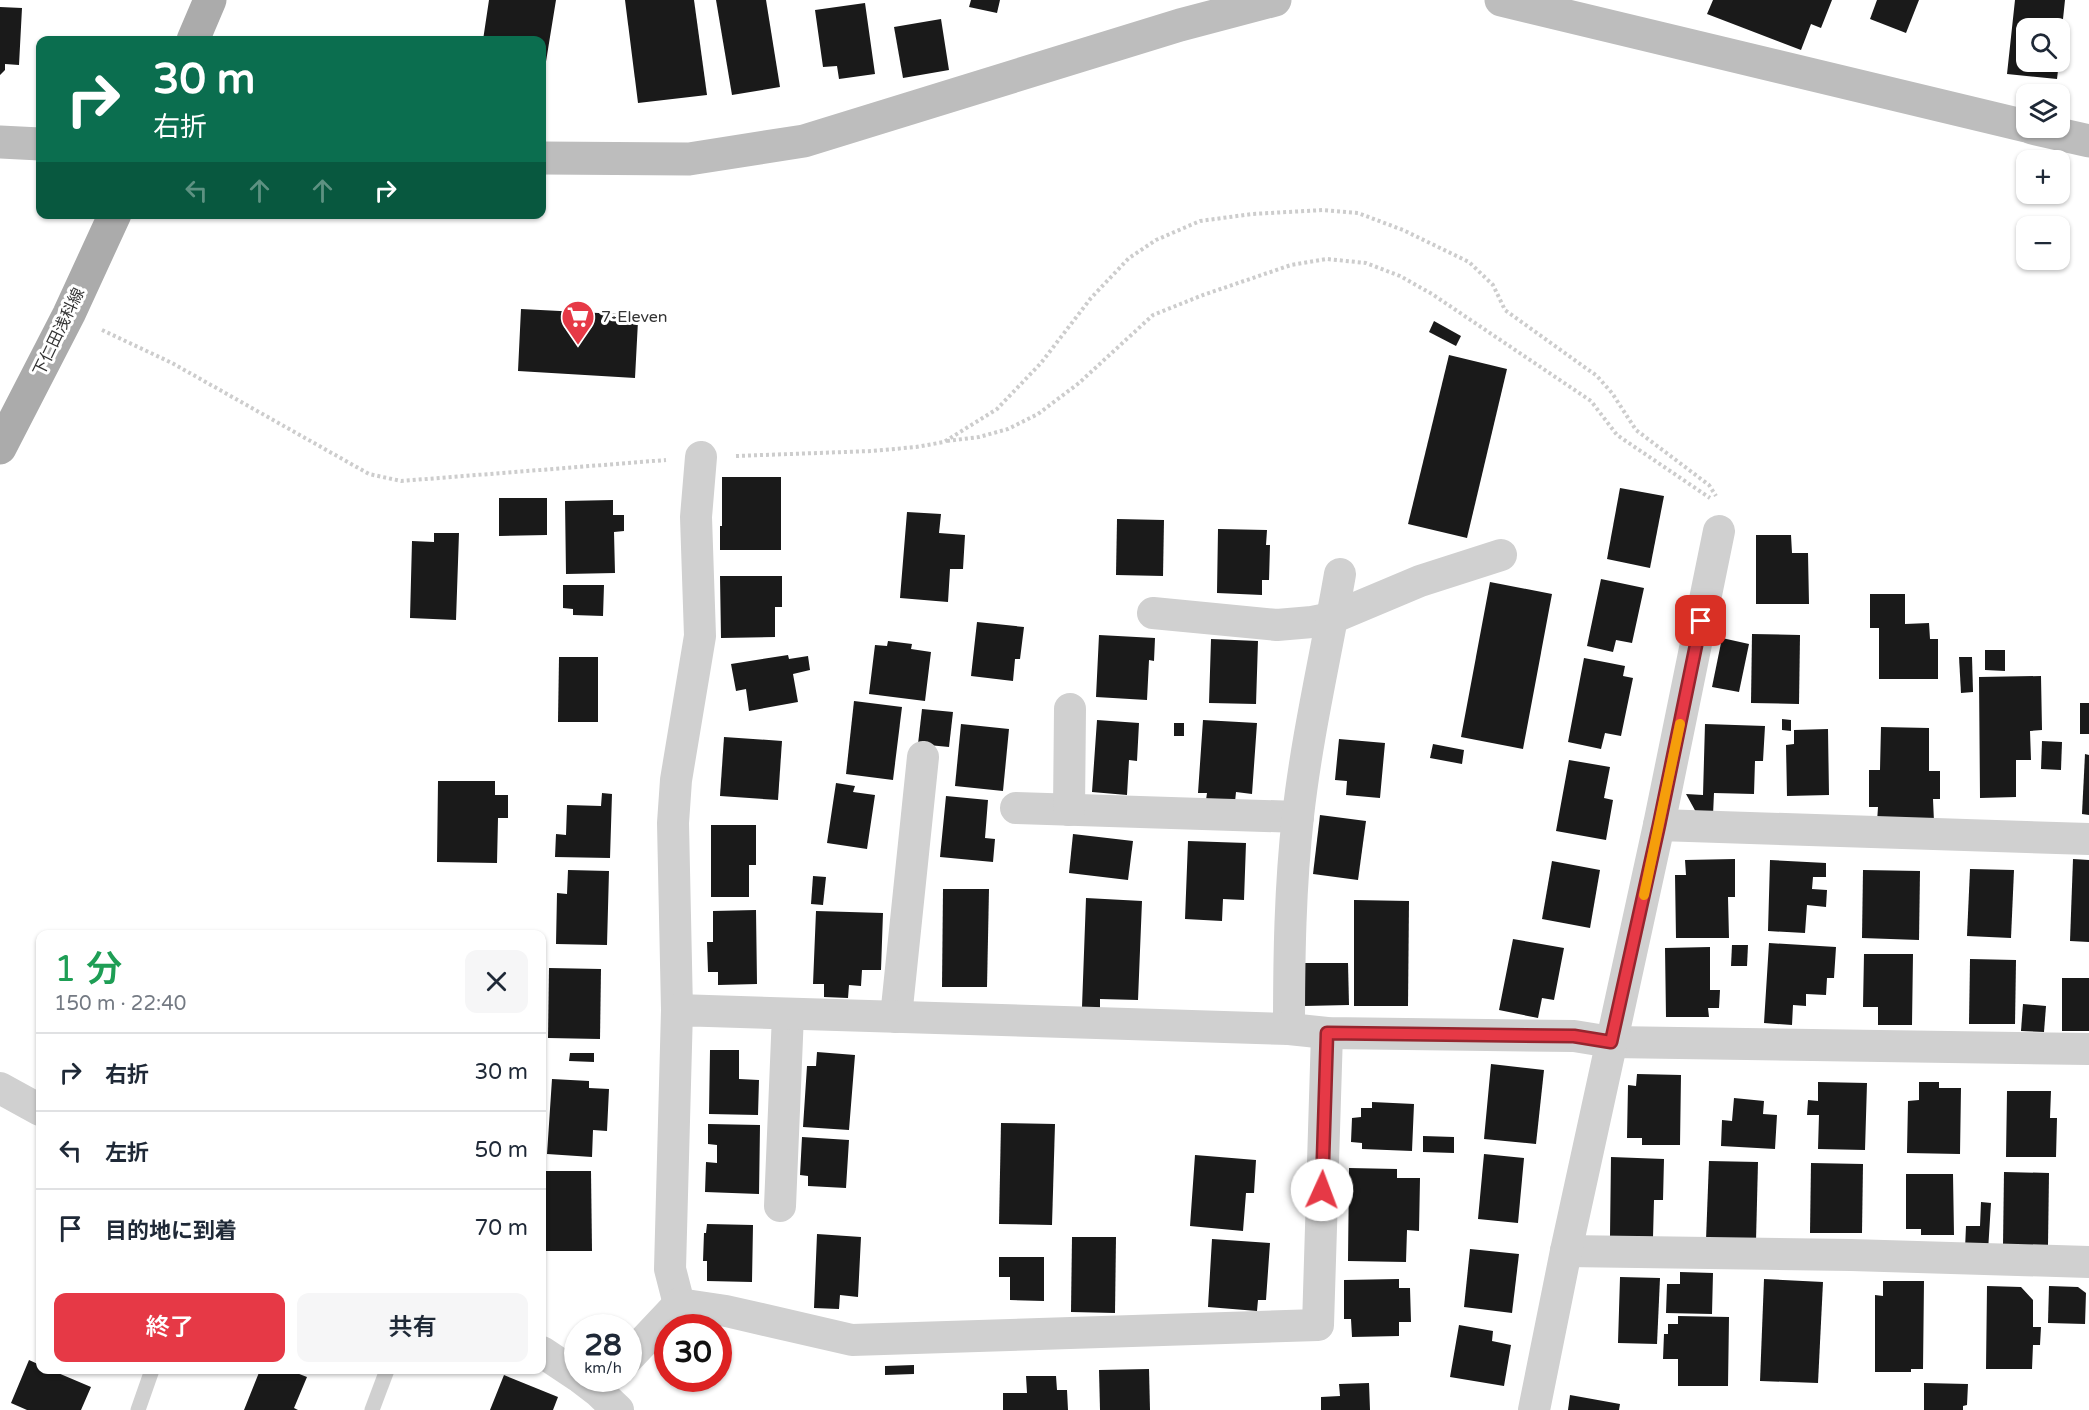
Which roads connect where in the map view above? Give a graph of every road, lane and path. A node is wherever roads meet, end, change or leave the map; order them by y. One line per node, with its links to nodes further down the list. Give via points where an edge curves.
1 (210, 0): 5 (main road)
2 (1275, 0): 11 (street, via 1179,25 804,141 689,159)
3 (1501, 0): 4 (street)
4 (1546, 5): 6 (street)
5 (195, 36)
6 (2016, 123)
7 (2070, 137): 8 (street)
8 (2089, 141)
9 (0, 142): 10 (street)
10 (36, 144)
11 (546, 158)
12 (113, 219): 13 (main road, 下仁田浅科線)
13 (69, 314): 15 (main road, 下仁田浅科線); 16 (path, via 172,363 369,474 401,481)
14 (944, 442): 16 (path, via 872,451); 17 (path, via 1008,429 1038,414 1079,383 1153,315 1291,265 1327,259 1366,263 1432,294 1591,401 1617,435 1710,498); 17 (path, via 997,409 1129,258 1156,240 1200,221 1252,214 1323,210 1358,213 1469,262 1493,285 1505,310 1597,376 1636,430 1710,485 1723,507)
15 (0, 448)
16 (701, 457): 29 (street, via 696,517 700,636 676,780 673,824)
17 (1719, 531): 27 (street)
18 (1502, 555): 21 (street, via 1420,581)
19 (1340, 574): 21 (street)
20 (1153, 613): 21 (street, via 1277,625)
21 (1332, 618): 26 (street)
22 (1070, 709): 25 (street)
23 (923, 757): 31 (street)
24 (1016, 808): 25 (street)
25 (1070, 810): 26 (street)
26 (1298, 817): 32 (street, via 1290,918)
27 (1659, 825): 28 (street); 34 (street)
28 (2089, 839)
29 (677, 1010): 30 (street); 41 (street, via 670,1269)
30 (788, 1014): 31 (street); 38 (street)
31 (896, 1017): 32 (street)
32 (1289, 1029): 33 (street)
33 (1327, 1033): 34 (street, via 1574,1036); 41 (street, via 1318,1325 852,1340)
34 (1611, 1042): 35 (street); 39 (street)
35 (2089, 1049)
36 (0, 1088): 37 (street)
37 (36, 1108)
38 (780, 1206)
39 (1566, 1251): 40 (street); 49 (street)
40 (2089, 1262)
41 (679, 1304): 42 (street)
42 (642, 1343)
43 (546, 1355): 44 (street)
44 (564, 1368)
45 (151, 1374): 47 (lane)
46 (386, 1374): 48 (lane)
47 (138, 1410)
48 (372, 1410)
49 (1534, 1410)

